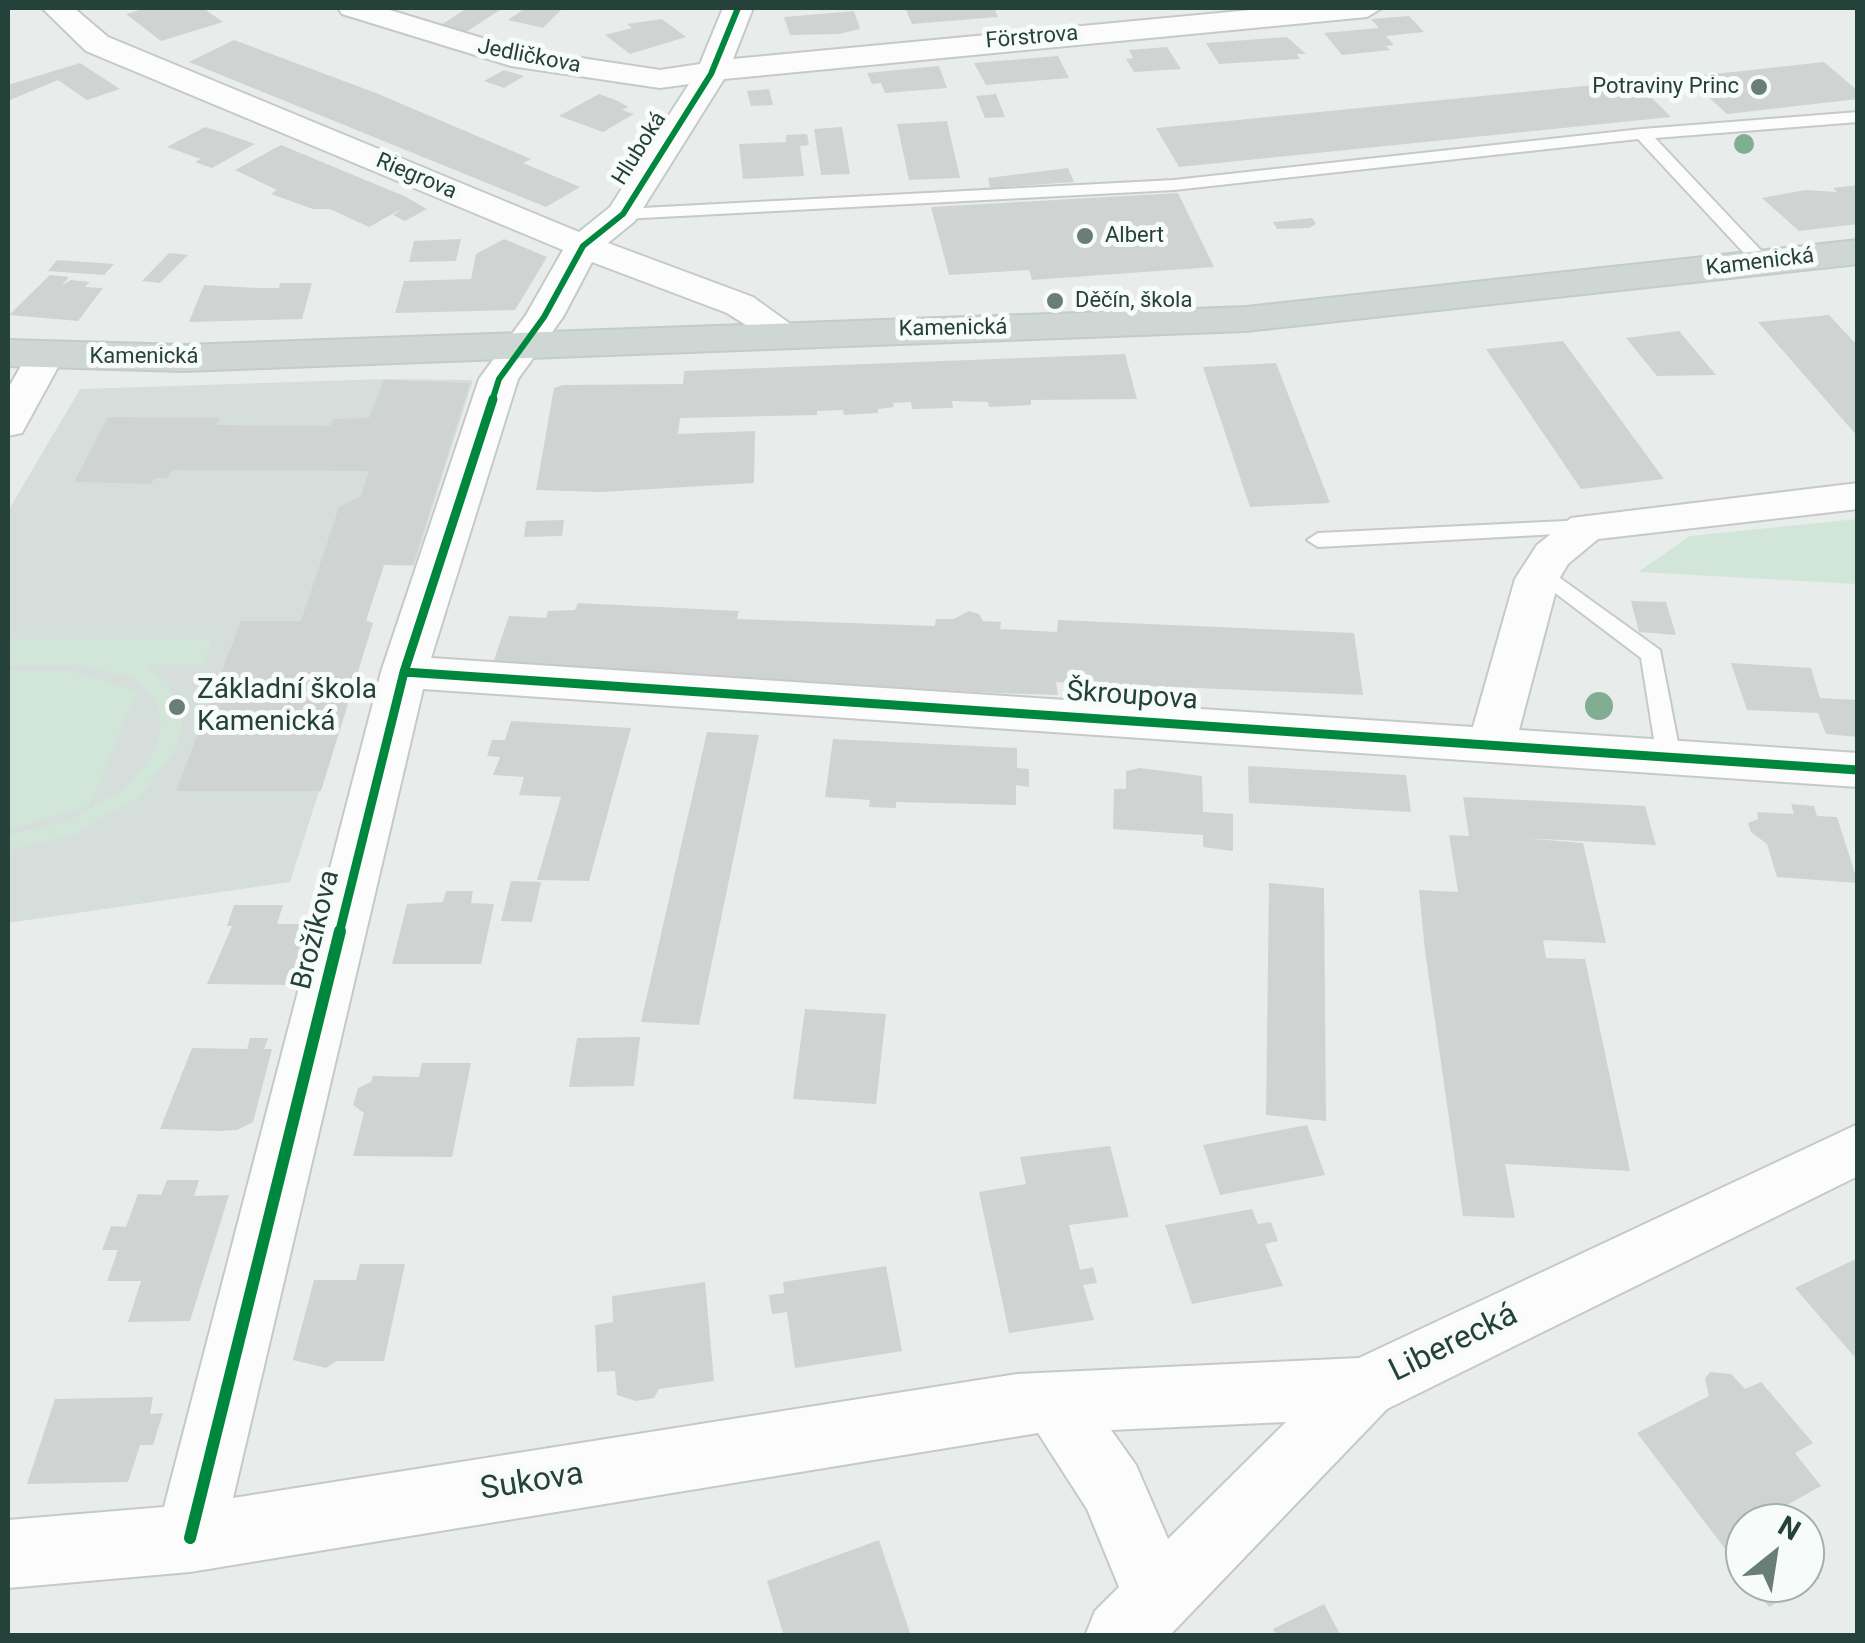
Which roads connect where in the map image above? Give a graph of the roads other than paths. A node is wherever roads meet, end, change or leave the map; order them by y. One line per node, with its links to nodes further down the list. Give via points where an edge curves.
1 (56, 8): 10 (street, Riegrova, via 97,44)
2 (353, 8): 6 (street, Jedličkova, via 511,57 660,79)
3 (738, 8): 6 (street, Hluboká)
4 (1354, 8): 5 (street, Förstrova); 6 (street, Förstrova, via 788,60)
5 (1366, 8)
6 (711, 74): 9 (street, Hluboká)
7 (1858, 117): 8 (lane)
8 (1642, 134): 9 (lane, via 1174,185); 12 (lane)
9 (623, 214): 10 (street, Hluboká)
10 (583, 246): 13 (street, Riegrova, via 740,305); 14 (street, Hluboká)
11 (1858, 252): 12 (main road, Kamenická)
12 (1763, 262): 13 (main road, Kamenická, via 1246,319)
13 (784, 334): 14 (main road, Kamenická)
14 (524, 347): 15 (main road, Kamenická, via 184,358); 21 (street, Brožíkova, via 499,379)
15 (26, 354): 16 (street, Kamenická)
16 (8, 424)
17 (1858, 496): 18 (street)
18 (1586, 527): 19 (lane); 20 (street)
19 (1318, 540)
20 (1542, 572): 22 (street); 23 (lane, via 1652,655)
21 (404, 672): 22 (street, Škroupova); 28 (street, Brožíkova)
22 (1492, 743): 23 (street, Škroupova)
23 (1670, 758): 24 (street, Škroupova)
24 (1858, 770)
25 (1858, 1148): 26 (street, Liberecká)
26 (1364, 1388): 27 (street, Sukova); 30 (street, Liberecká)
27 (1054, 1402): 28 (street, Sukova); 30 (street, via 1112,1488)
28 (190, 1538): 29 (street, Sukova)
29 (8, 1554)
30 (1139, 1616)

